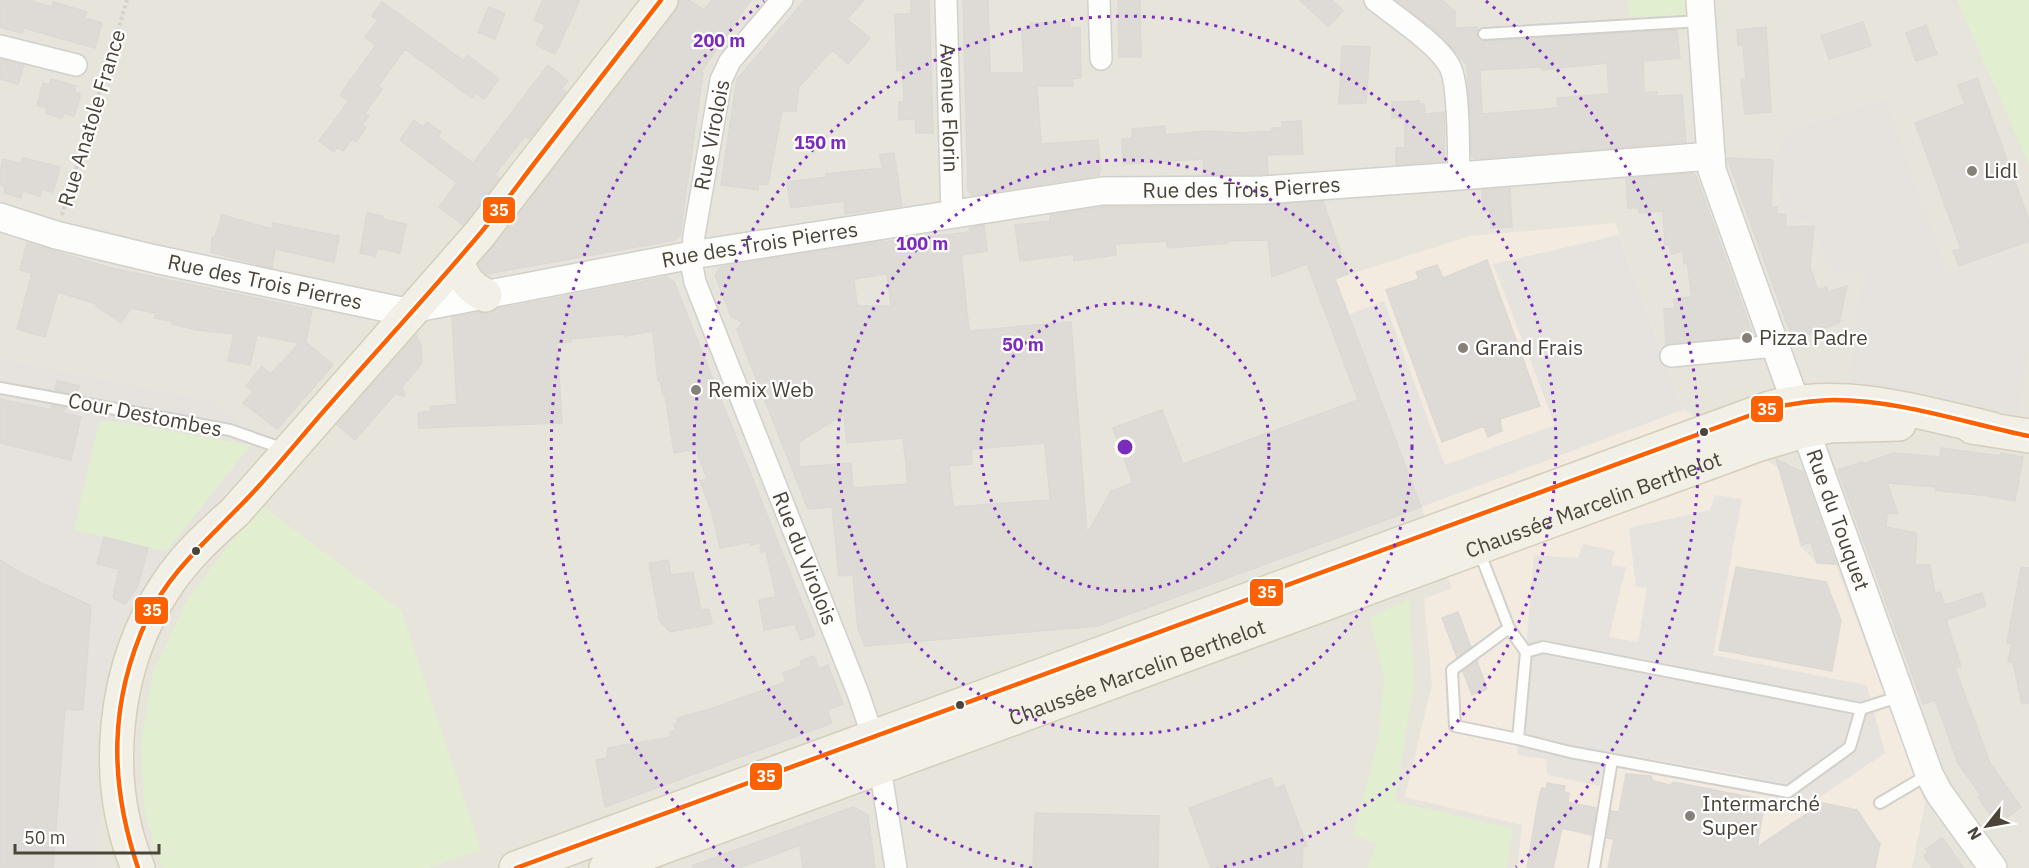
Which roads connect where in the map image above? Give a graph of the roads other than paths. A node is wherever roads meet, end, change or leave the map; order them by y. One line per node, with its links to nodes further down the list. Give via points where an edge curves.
1 (661, 0): 16 (main road)
2 (782, 0): 15 (street, Rue Virolois, via 730,61 721,80)
3 (946, 0): 13 (street, Avenue Florin)
4 (1099, 0): 9 (street)
5 (1375, 0): 12 (street, via 1449,65 1455,82)
6 (1700, 10): 7 (lane); 11 (street, Rue du Touquet)
7 (1484, 34)
8 (0, 46): 10 (street)
9 (1101, 59)
10 (76, 65)
11 (1711, 156): 12 (street, Rue des Trois Pierres); 19 (street, Rue du Touquet, via 1712,170)
12 (1459, 177): 13 (street, Rue des Trois Pierres, via 1262,190 1102,191)
13 (952, 215): 15 (street, Rue des Trois Pierres)
14 (0, 217): 18 (street, Rue des Trois Pierres, via 155,259 393,310)
15 (692, 255): 17 (street, Rue des Trois Pierres); 30 (street, Rue du Virolois, via 695,282)
16 (457, 260): 17 (main road, via 465,280); 18 (main road)
17 (485, 295): 18 (street, Rue des Trois Pierres)
18 (412, 310): 24 (main road)
19 (1775, 346): 20 (street); 22 (street, Rue du Touquet)
20 (1671, 356)
21 (0, 388): 24 (lane, Cour Destombes, via 230,430)
22 (1799, 417): 23 (main road, via 1841,400 1885,404); 25 (main road, Chaussée Marcelin Berthelot, via 1757,445); 28 (street, Rue du Touquet); 30 (main road, Chaussée Marcelin Berthelot, via 1751,414)
23 (2029, 436)
24 (288, 451): 36 (main road, via 166,585 130,660 120,714 117,777 123,820)
25 (1478, 548): 26 (lane); 33 (main road, Chaussée Marcelin Berthelot)
26 (1509, 628): 27 (lane); 31 (lane, via 1452,670 1455,726)
27 (1526, 652): 29 (lane, via 1543,647); 31 (lane)
28 (1901, 696): 29 (lane); 34 (street, Rue du Touquet)
29 (1861, 709): 32 (lane, via 1850,747 1788,792)
30 (873, 736): 33 (street, Rue du Virolois); 37 (main road, Chaussée Marcelin Berthelot)
31 (1518, 739): 32 (lane)
32 (1612, 760): 40 (lane)
33 (881, 768): 38 (main road, Chaussée Marcelin Berthelot); 39 (street, Rue du Virolois)
34 (1929, 774): 35 (lane); 41 (street, Rue du Touquet)
35 (1880, 803)
36 (139, 866)
37 (516, 868)
38 (606, 868)
39 (896, 868)
40 (1594, 868)
41 (1993, 868)

